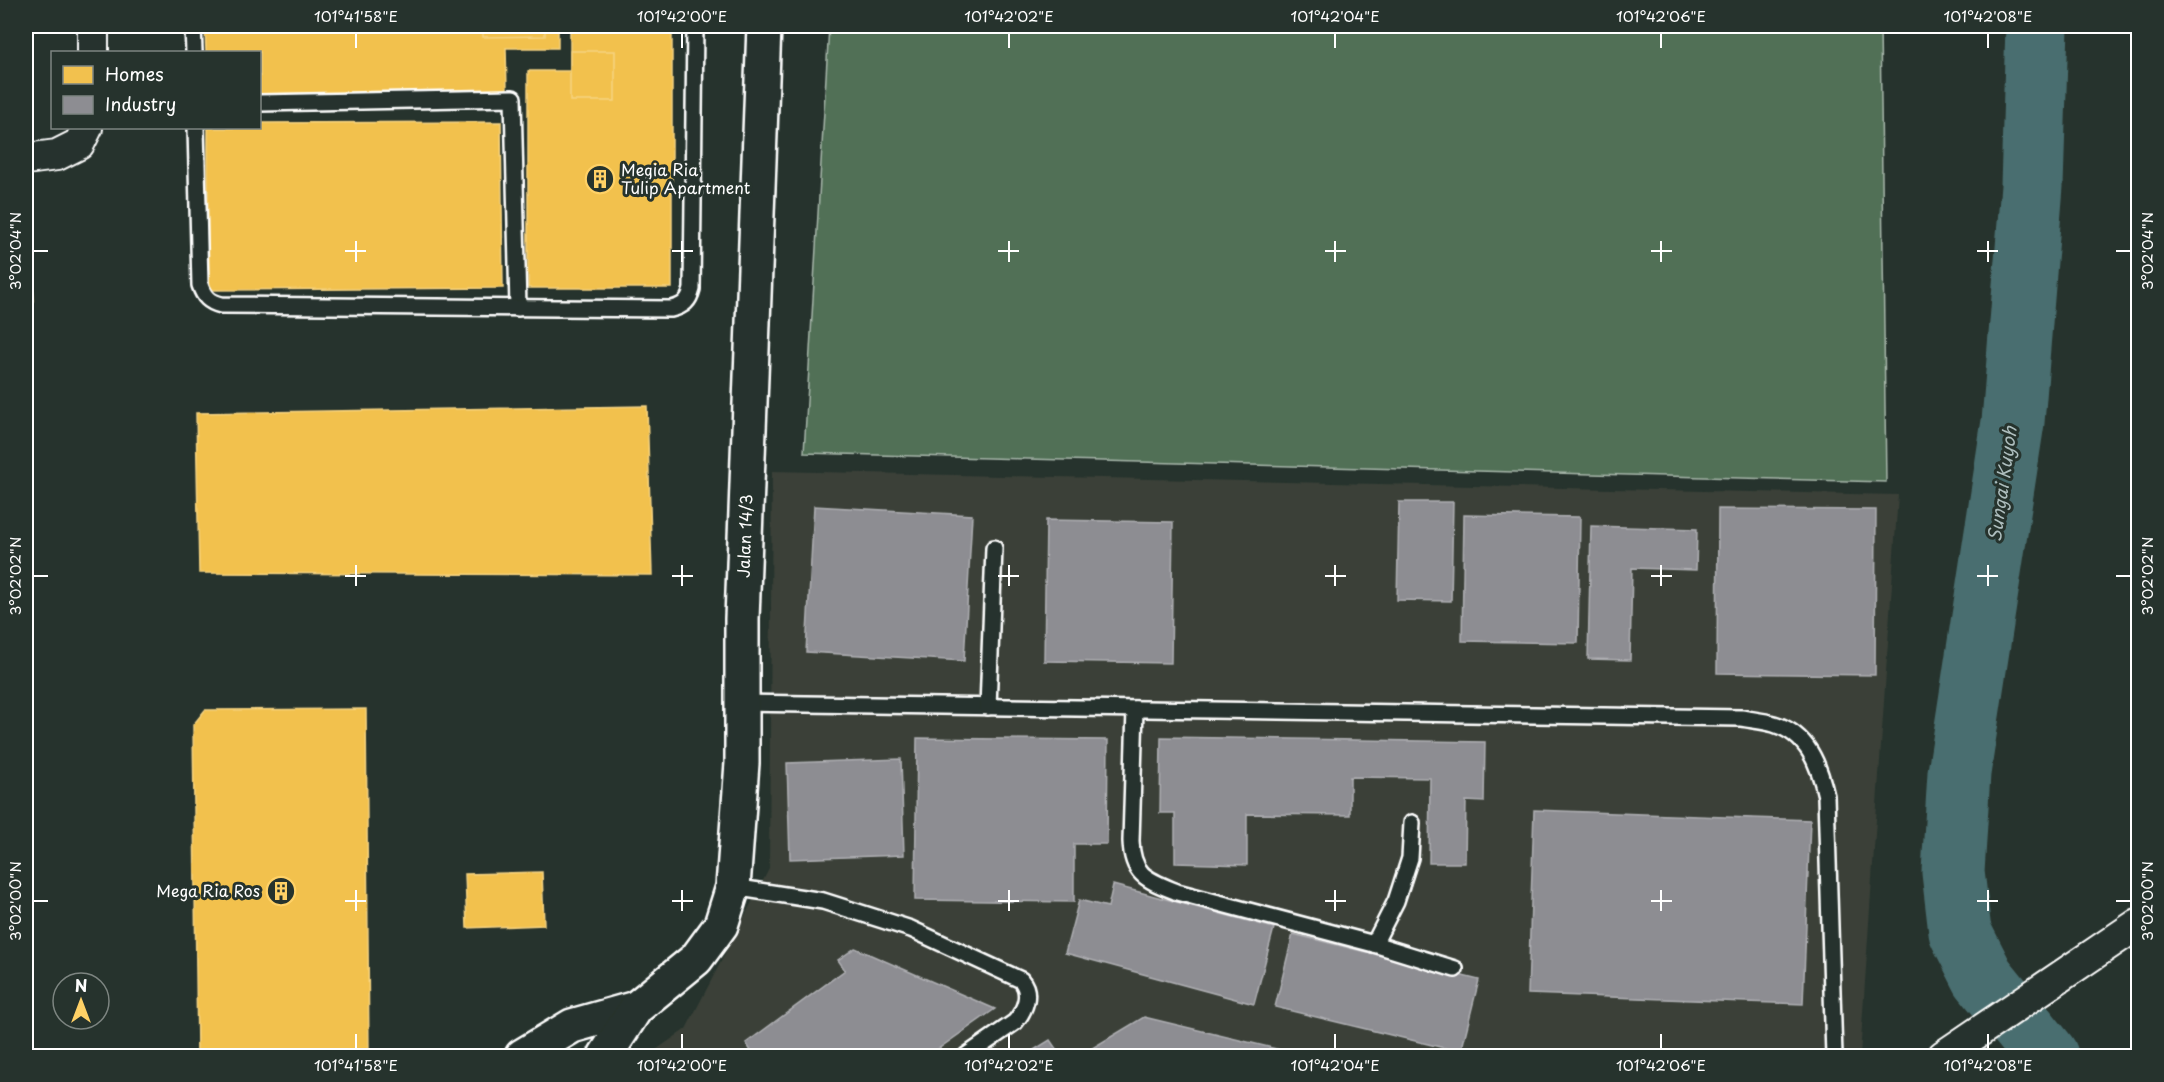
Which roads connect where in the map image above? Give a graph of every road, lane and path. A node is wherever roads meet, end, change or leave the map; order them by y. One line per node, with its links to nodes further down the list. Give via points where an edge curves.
1 (93, 26): 5 (street)
2 (193, 26): 6 (lane)
3 (695, 26): 11 (lane, via 689,299 671,309)
4 (764, 26): 13 (street, Jalan 14/3)
5 (93, 51)
6 (194, 51)
7 (261, 103): 11 (lane, via 513,98)
8 (196, 129): 11 (lane, via 200,285 211,302)
9 (83, 136): 10 (street, via 57,154)
10 (26, 159)
11 (518, 308)
12 (994, 548): 14 (lane)
13 (742, 703): 14 (lane); 17 (street, Jalan 14/3, via 740,810)
14 (988, 707): 15 (lane)
15 (1135, 709): 19 (lane, via 1131,841 1132,858 1138,870 1177,892); 25 (lane, via 1742,718 1776,724 1803,741 1819,766 1826,796)
16 (1412, 823): 19 (lane, via 1410,858 1396,901)
17 (733, 887): 21 (street, Jalan 14/3, via 721,925 696,959); 24 (lane, via 823,901 911,929 1021,980 1027,995 1015,1022)
18 (2139, 924): 26 (street)
19 (1374, 944): 20 (lane)
20 (1455, 969)
21 (636, 1008): 22 (street, Jalan 14/3, via 572,1026); 23 (street, Jalan 14/3)
22 (522, 1056)
23 (605, 1056)
24 (966, 1056)
25 (1834, 1056)
26 (1943, 1056)

